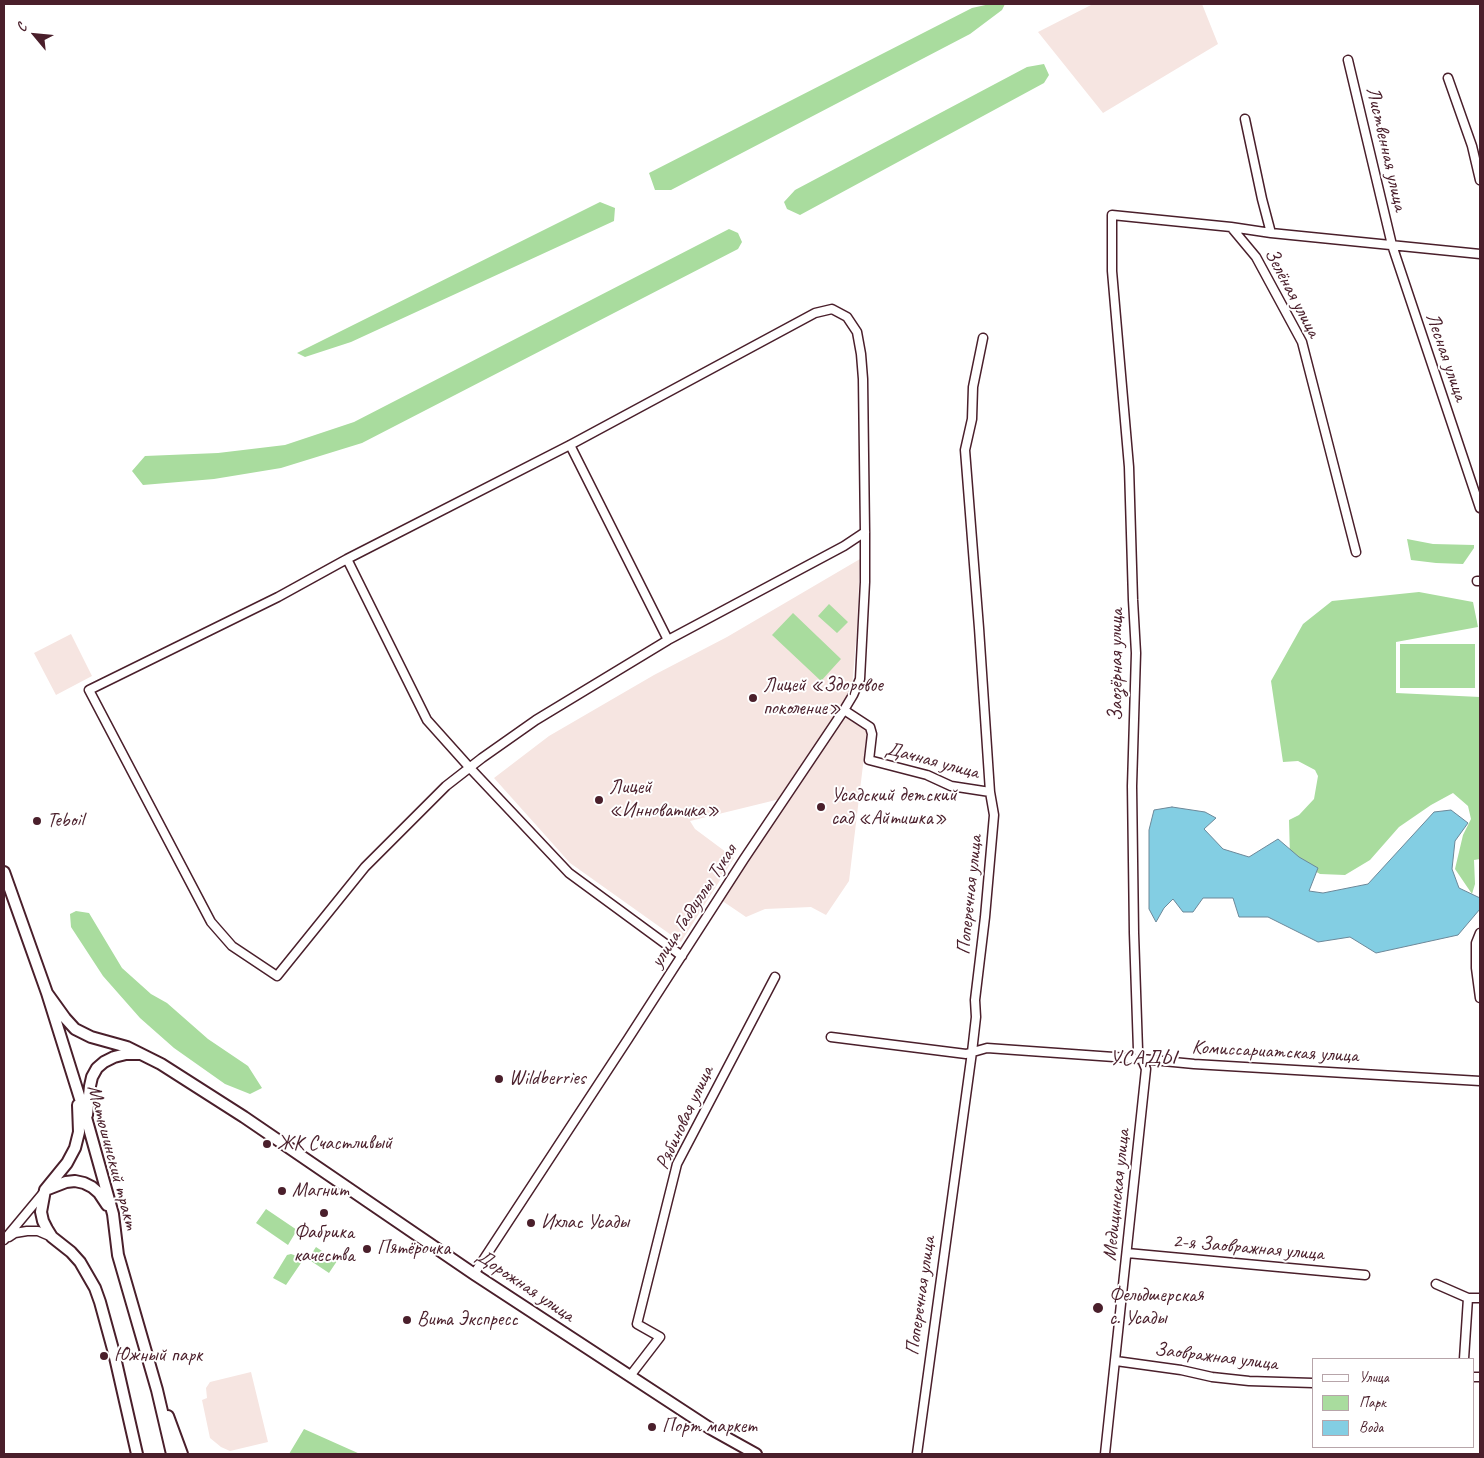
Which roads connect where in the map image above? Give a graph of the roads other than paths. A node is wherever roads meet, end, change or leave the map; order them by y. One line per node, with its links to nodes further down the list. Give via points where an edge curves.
1 (1348, 60): 8 (street, Лиственная улица)
2 (1448, 78): 4 (street)
3 (1245, 118): 7 (street, Зелёная улица)
4 (1478, 162): 5 (street)
5 (1480, 180)
6 (1231, 227): 7 (street); 14 (street, Зелёная улица, via 1256,257 1302,342); 29 (street, Заозёрная улица, via 1112,215 1112,271 1129,467 1136,652 1132,786 1134,933 1138,1050)
7 (1271, 233): 8 (street)
8 (1392, 245): 9 (street); 12 (street, Лесная улица)
9 (1480, 254)
10 (983, 338): 19 (street, Поперечная улица, via 965,450)
11 (570, 445): 13 (street, улица Габдуллы Тукая, via 815,313 832,309 847,316 857,332 862,354); 15 (street, улица Габдуллы Тукая); 16 (street)
12 (1480, 508)
13 (865, 532): 16 (street); 17 (street, улица Габдуллы Тукая, via 860,678)
14 (1356, 552)
15 (347, 559): 18 (street, via 426,720); 18 (street, улица Габдуллы Тукая, via 278,597 90,690 211,922 232,946 277,976 365,867 446,786)
16 (668, 640): 18 (street, via 536,720)
17 (844, 710): 19 (street, Дачная улица, via 870,727 869,760 927,775 951,786); 22 (street, улица Габдуллы Тукая)
18 (470, 768): 22 (street, via 569,873)
19 (990, 792): 27 (street, Поперечная улица, via 994,815)
20 (4, 872): 24 (street, Матюшинский тракт)
21 (1480, 934): 25 (street, via 1476,943 1476,968)
22 (682, 956): 38 (street, улица Габдуллы Тукая)
23 (775, 978): 45 (street, Рябиновая улица, via 677,1164 637,1324 660,1337)
24 (47, 992): 28 (street, Дорожная улица, via 75,1029); 31 (street, Матюшинский тракт)
25 (1480, 998)
26 (831, 1036): 27 (street, Комиссариатская улица, via 966,1054)
27 (972, 1052): 29 (street, Комиссариатская улица, via 987,1048); 52 (street, Поперечная улица)
28 (140, 1054): 32 (street, via 114,1057 97,1068 90,1086); 38 (street, Дорожная улица, via 244,1117)
29 (1142, 1059): 30 (street, Комиссариатская улица); 37 (street, Медицинская улица, via 1146,1069)
30 (1480, 1080)
31 (78, 1092): 32 (street, Матюшинский тракт); 33 (street, via 75,1148 67,1164)
32 (87, 1121): 34 (street, Матюшинский тракт)
33 (45, 1190): 34 (street, via 66,1182 84,1183 99,1193); 35 (street, via 41,1212); 36 (street)
34 (113, 1214): 47 (street, Матюшинский тракт, via 118,1255)
35 (52, 1237): 36 (street, via 38,1231 27,1231 15,1233); 48 (street, via 80,1262 95,1288)
36 (4, 1240)
37 (1127, 1253): 39 (street, 2-я Заовражная улица); 44 (street, Медицинская улица)
38 (474, 1274): 45 (street, Дорожная улица)
39 (1366, 1274)
40 (1436, 1284): 41 (street)
41 (1468, 1298): 42 (street); 43 (street)
42 (1480, 1298)
43 (1464, 1358)
44 (1116, 1362): 46 (street, Заовражная улица, via 1249,1381); 53 (street, Медицинская улица)
45 (630, 1376): 51 (street, Дорожная улица)
46 (1312, 1383)
47 (157, 1390): 49 (street, Матюшинский тракт); 50 (street)
48 (138, 1454)
49 (172, 1454)
50 (182, 1454)
51 (753, 1454)
52 (917, 1454)
53 (1105, 1454)

